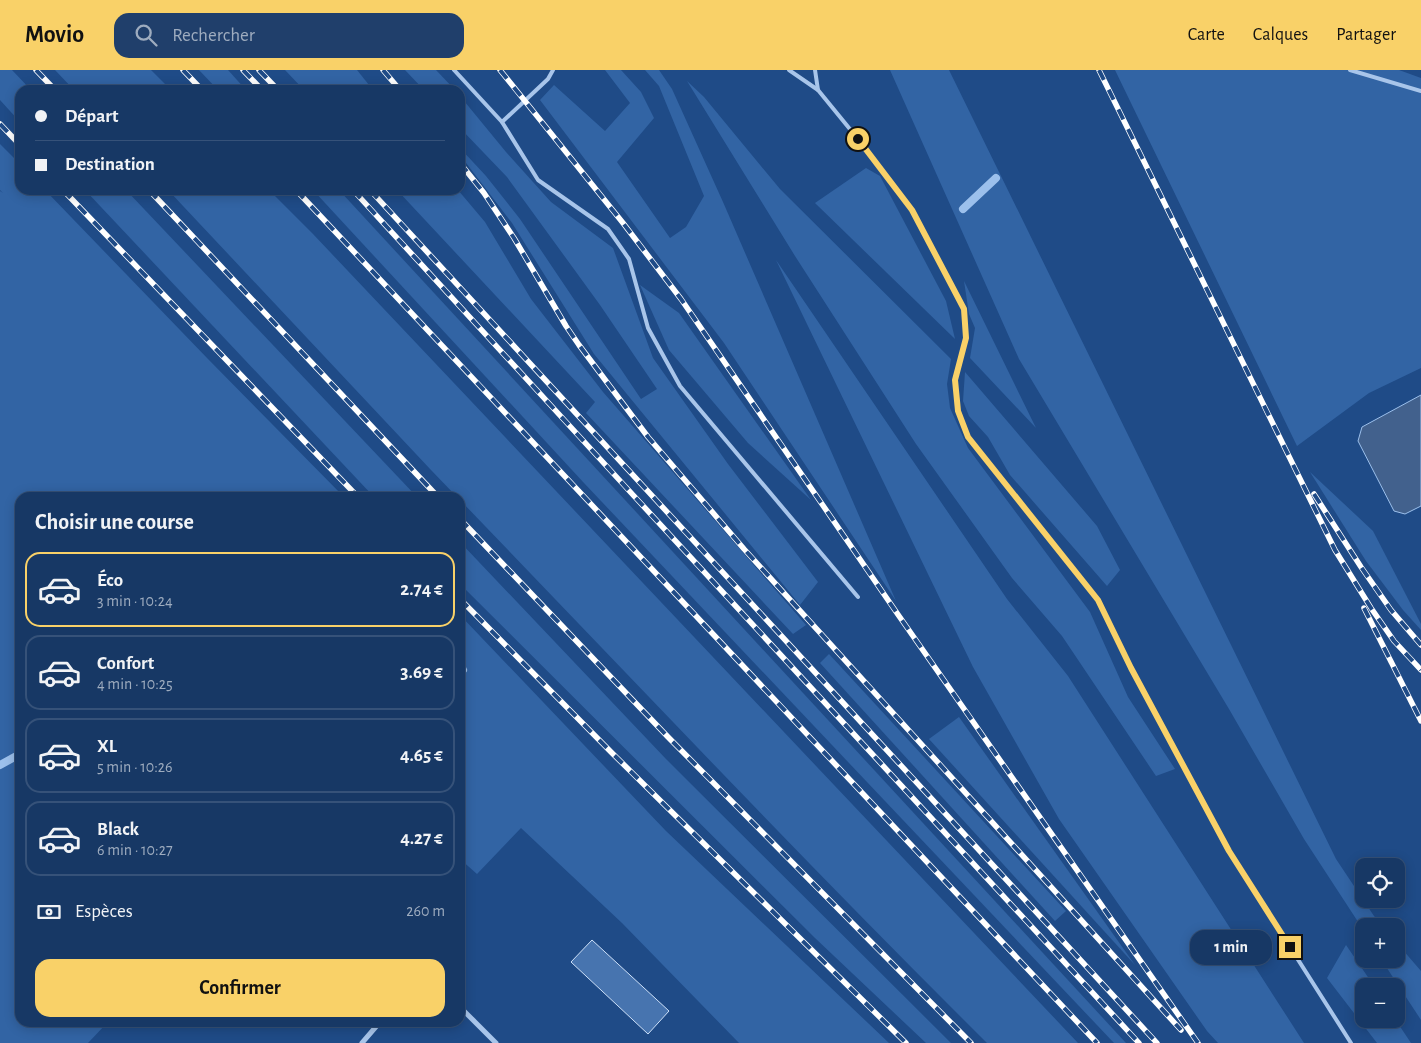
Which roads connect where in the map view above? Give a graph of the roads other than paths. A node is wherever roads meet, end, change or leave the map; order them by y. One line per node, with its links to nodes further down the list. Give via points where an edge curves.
1 (454, 70): 8 (lane)
2 (553, 70): 8 (lane, via 548,79)
3 (790, 70): 6 (lane)
4 (815, 70): 6 (lane)
5 (1350, 70): 7 (lane)
6 (818, 90): 14 (lane, via 912,210 964,309 966,338 955,380 958,411 968,437 1098,600 1229,851)
7 (1421, 91)
8 (502, 122): 9 (lane, via 538,180 608,229 629,259 648,328 680,386)
9 (858, 597)
10 (465, 1012): 13 (street)
11 (376, 1027): 12 (street)
12 (362, 1043)
13 (496, 1043)
14 (1351, 1043)

